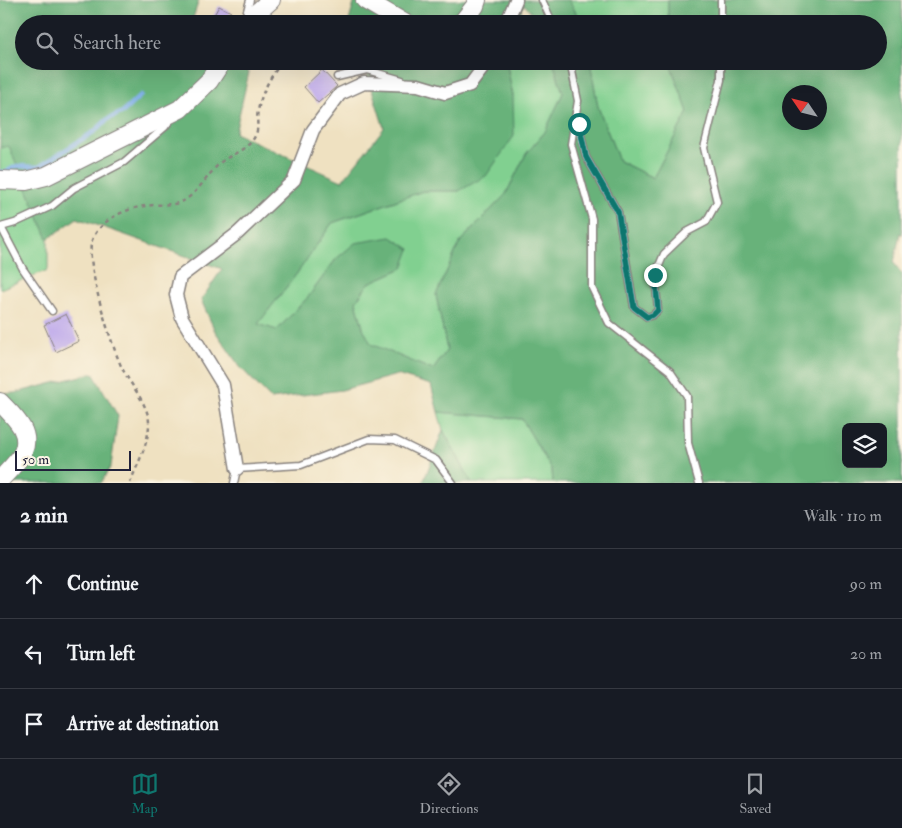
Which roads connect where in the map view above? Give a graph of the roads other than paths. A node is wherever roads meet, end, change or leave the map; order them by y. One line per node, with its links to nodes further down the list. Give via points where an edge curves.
1 (250, 0): 8 (lane)
2 (271, 0): 9 (street)
3 (365, 0): 10 (street)
4 (477, 0): 11 (street)
5 (516, 0): 12 (street)
6 (542, 0): 13 (lane)
7 (722, 0): 14 (lane)
8 (246, 15)
9 (254, 15)
10 (391, 15)
11 (468, 15)
12 (510, 15)
13 (549, 15)
14 (721, 15)
15 (216, 70): 21 (street)
16 (481, 70): 20 (street, via 470,85 445,93)
17 (572, 70): 22 (lane, via 578,101)
18 (721, 70): 22 (lane, via 704,148 717,202 706,222 687,232 664,254 655,275 658,310 647,317 634,307 618,212 586,157)
19 (337, 77): 20 (lane, via 368,70)
20 (418, 85): 26 (street, via 364,83 340,94 313,130 294,180 238,233 180,277 176,295 182,318 223,385)
21 (180, 109): 23 (street, via 46,176 26,181); 24 (lane, via 166,127 124,162 74,188 52,206 1,227 23,270)
22 (576, 112): 30 (lane, via 571,144 592,219 592,288 609,323 670,371 687,396 688,443)
23 (0, 180)
24 (52, 311)
25 (0, 402): 27 (street, via 20,424 25,435 23,452)
26 (238, 469): 28 (lane); 29 (lane, via 301,465 369,439 395,440 436,460)
27 (0, 480)
28 (234, 483)
29 (452, 483)
30 (699, 483)

